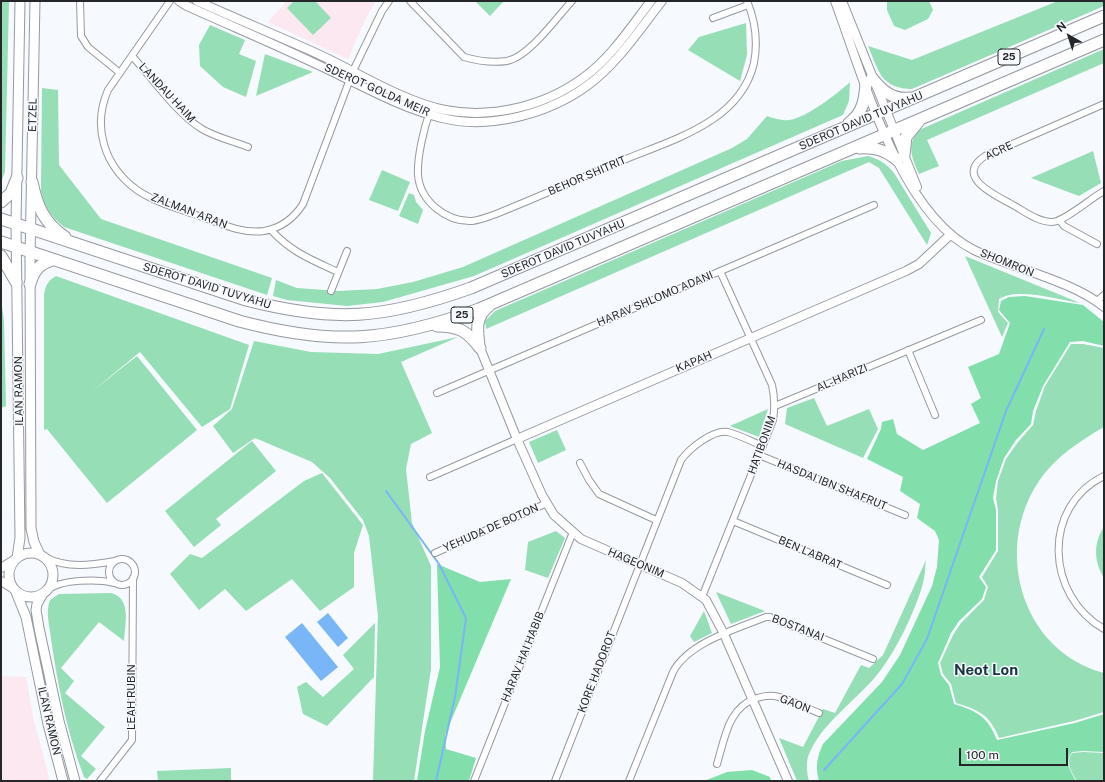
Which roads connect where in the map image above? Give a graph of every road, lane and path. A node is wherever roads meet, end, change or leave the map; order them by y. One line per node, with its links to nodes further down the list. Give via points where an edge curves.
1 (20, 1): 34 (main road, ETZEL)
2 (35, 1): 35 (main road, ETZEL)
3 (80, 1): 20 (street, via 81,36 88,47)
4 (170, 1): 18 (street, ZALMAN ARAN)
5 (179, 1): 21 (street, SDEROT GOLDA MEIR)
6 (197, 1): 19 (street, SDEROT GOLDA MEIR)
7 (389, 1): 19 (street, ZALMAN ARAN, via 382,10)
8 (410, 1): 9 (street, via 464,56 491,62 506,61 521,54)
9 (572, 1)
10 (651, 1): 25 (street, SDEROT GOLDA MEIR, via 618,44 594,69 563,90 525,105 499,111 458,111)
11 (662, 1): 27 (street, SDEROT GOLDA MEIR, via 625,49 600,76 572,95 537,111 500,120 458,120)
12 (835, 1): 22 (street)
13 (842, 1): 22 (street)
14 (748, 3): 16 (street); 27 (street, BEHOR SHITRIT, via 754,23 755,59 747,84 726,110 696,130 496,214 472,221 452,218 426,198 418,176 418,163)
15 (1104, 16): 23 (highway, SDEROT DAVID TUVYAHU / 25)
16 (714, 18)
17 (1104, 40): 28 (highway, SDEROT DAVID TUVYAHU / 25)
18 (132, 56): 20 (street, ZALMAN ARAN); 31 (street, LANDAU HAIM, via 195,124)
19 (353, 72): 21 (street, ZALMAN ARAN); 25 (street, SDEROT GOLDA MEIR)
20 (120, 73): 43 (street, ZALMAN ARAN, via 102,102 100,131 108,156 127,181 137,190 163,204 232,227 253,232)
21 (350, 80): 27 (street, SDEROT GOLDA MEIR); 43 (street, ZALMAN ARAN, via 303,204 295,216)
22 (869, 81): 23 (highway, via 894,97); 26 (street, SHOMRON); 29 (highway, via 859,114)
23 (915, 98): 26 (highway, SDEROT DAVID TUVYAHU / 25)
24 (1104, 104): 40 (street, ACRE, via 985,156 975,166 975,178 984,188 1037,218 1052,222)
25 (432, 106): 27 (street, BEHOR SHITRIT)
26 (881, 112): 29 (highway, SDEROT DAVID TUVYAHU / 25); 30 (street, SHOMRON)
27 (429, 114)
28 (920, 119): 30 (highway, SDEROT DAVID TUVYAHU / 25); 33 (highway, via 906,137)
29 (837, 131): 46 (highway, SDEROT DAVID TUVYAHU / 25, via 471,288 423,305 379,314 324,315 275,308)
30 (890, 132): 32 (highway, SDEROT DAVID TUVYAHU / 25); 33 (street, SHOMRON)
31 (248, 147)
32 (852, 148): 33 (highway, via 878,148); 60 (highway, SDEROT DAVID TUVYAHU / 25)
33 (901, 158): 44 (street, SHOMRON, via 922,203)
34 (17, 178): 37 (highway, via 11,193); 41 (main road, ETZEL)
35 (32, 182): 42 (main road, ETZEL); 46 (highway, via 39,211 57,232)
36 (1104, 191): 40 (street)
37 (1, 202)
38 (874, 205): 53 (street, HARAV SHLOMO ADANI)
39 (1, 219): 41 (highway, SDEROT DAVID TUVYAHU / 25)
40 (1060, 221): 47 (street, ACRE, via 1064,226)
41 (16, 224): 42 (highway, SDEROT DAVID TUVYAHU / 25); 48 (main road, ILAN RAMON)
42 (31, 229): 46 (highway, SDEROT DAVID TUVYAHU / 25); 50 (main road, ILAN RAMON)
43 (271, 230): 54 (street, via 296,252)
44 (950, 235): 59 (street, SHOMRON, via 975,250 1068,287); 64 (street, KAPAH, via 919,264 906,271)
45 (1, 242): 48 (highway, SDEROT DAVID TUVYAHU / 25)
46 (73, 243)
47 (1097, 244)
48 (16, 248): 50 (highway, SDEROT DAVID TUVYAHU / 25); 55 (main road, ILAN RAMON)
49 (346, 251): 54 (street)
50 (30, 252): 52 (highway, SDEROT DAVID TUVYAHU / 25); 56 (main road, ILAN RAMON)
51 (1, 256): 55 (highway)
52 (53, 260): 56 (highway, via 38,266); 63 (highway, SDEROT DAVID TUVYAHU / 25, via 239,321 294,334 350,338 382,336)
53 (720, 271): 64 (street, HATIBONIM); 67 (street, HARAV SHLOMO ADANI)
54 (338, 272): 57 (street)
55 (16, 282): 84 (main road, ILAN RAMON, via 20,538)
56 (30, 284): 83 (main road, ILAN RAMON, via 31,528 33,539)
57 (331, 291)
58 (1104, 295): 59 (street)
59 (1096, 301): 61 (street, SHOMRON)
60 (494, 303): 63 (highway, SDEROT DAVID TUVYAHU / 25); 65 (highway, via 485,309 477,321)
61 (1104, 307)
62 (981, 320): 66 (street, AL-HARIZI)
63 (428, 326): 65 (highway, via 463,330)
64 (752, 337): 69 (street, HATIBONIM, via 772,385); 71 (street, KAPAH)
65 (480, 348): 67 (street, HAGEONIM)
66 (908, 350): 69 (street, AL-HARIZI); 70 (street)
67 (489, 370): 68 (street, HARAV SHLOMO ADANI); 71 (street, HAGEONIM)
68 (436, 393)
69 (775, 406): 72 (street, HATIBONIM, via 773,420)
70 (935, 415)
71 (517, 439): 76 (street, KAPAH); 77 (street, HAGEONIM)
72 (763, 446): 73 (street, HATIBONIM); 79 (street, KORE HADOROT, via 728,432 720,432 695,445 686,452 677,468)
73 (759, 455): 78 (street, HASDAI IBN SHAFRUT); 80 (street, HATIBONIM)
74 (580, 463): 79 (street, via 599,494)
75 (1104, 476): 96 (street, via 1084,491 1074,503 1061,530 1058,544 1060,571 1069,595 1085,615)
76 (430, 477)
77 (547, 503): 81 (street, HAGEONIM, via 554,515); 82 (street, YEHUDA DE BOTON)
78 (905, 515)
79 (656, 520): 86 (street, KORE HADOROT)
80 (733, 521): 91 (street, BEN LABRAT); 94 (street, HATIBONIM)
81 (573, 532): 86 (street, HAGEONIM, via 591,544); 105 (street, HARAV HAI HABIB)
82 (435, 553)
83 (42, 556): 84 (main road, via 26,553); 85 (street, via 58,564 72,566); 93 (main road, via 53,571 53,581)
84 (16, 559): 87 (street); 92 (main road, via 9,570)
85 (115, 561): 88 (street, via 123,559 130,562 134,570); 90 (street, via 109,573)
86 (639, 563): 94 (street, HAGEONIM, via 682,583); 106 (street, KORE HADOROT)
87 (1, 568)
88 (133, 578): 90 (street, via 126,584); 95 (street, LEAH RUBIN)
89 (1, 580): 92 (street)
90 (117, 584): 93 (street, via 99,581 67,583 54,586); 95 (street, via 128,591)
91 (887, 585)
92 (15, 591): 93 (main road, via 29,598); 102 (main road, ILAN RAMON, via 26,616 48,724)
93 (45, 592): 103 (main road, ILAN RAMON, via 36,610 59,721)
94 (702, 597): 97 (street, HAGEONIM)
95 (132, 603): 104 (street, LEAH RUBIN, via 132,740)
96 (1104, 628)
97 (724, 634): 98 (street, BOSTANAI, via 766,616); 99 (street, HAGEONIM); 107 (street, via 690,652 677,665)
98 (873, 659)
99 (752, 699): 100 (street, GAON, via 765,695 776,696); 101 (street, GAON, via 739,707 730,719); 108 (street, HAGEONIM)
100 (819, 713)
101 (717, 764)
102 (64, 781)
103 (75, 781)
104 (100, 781)
105 (474, 781)
106 (555, 781)
107 (630, 781)
108 (788, 781)

